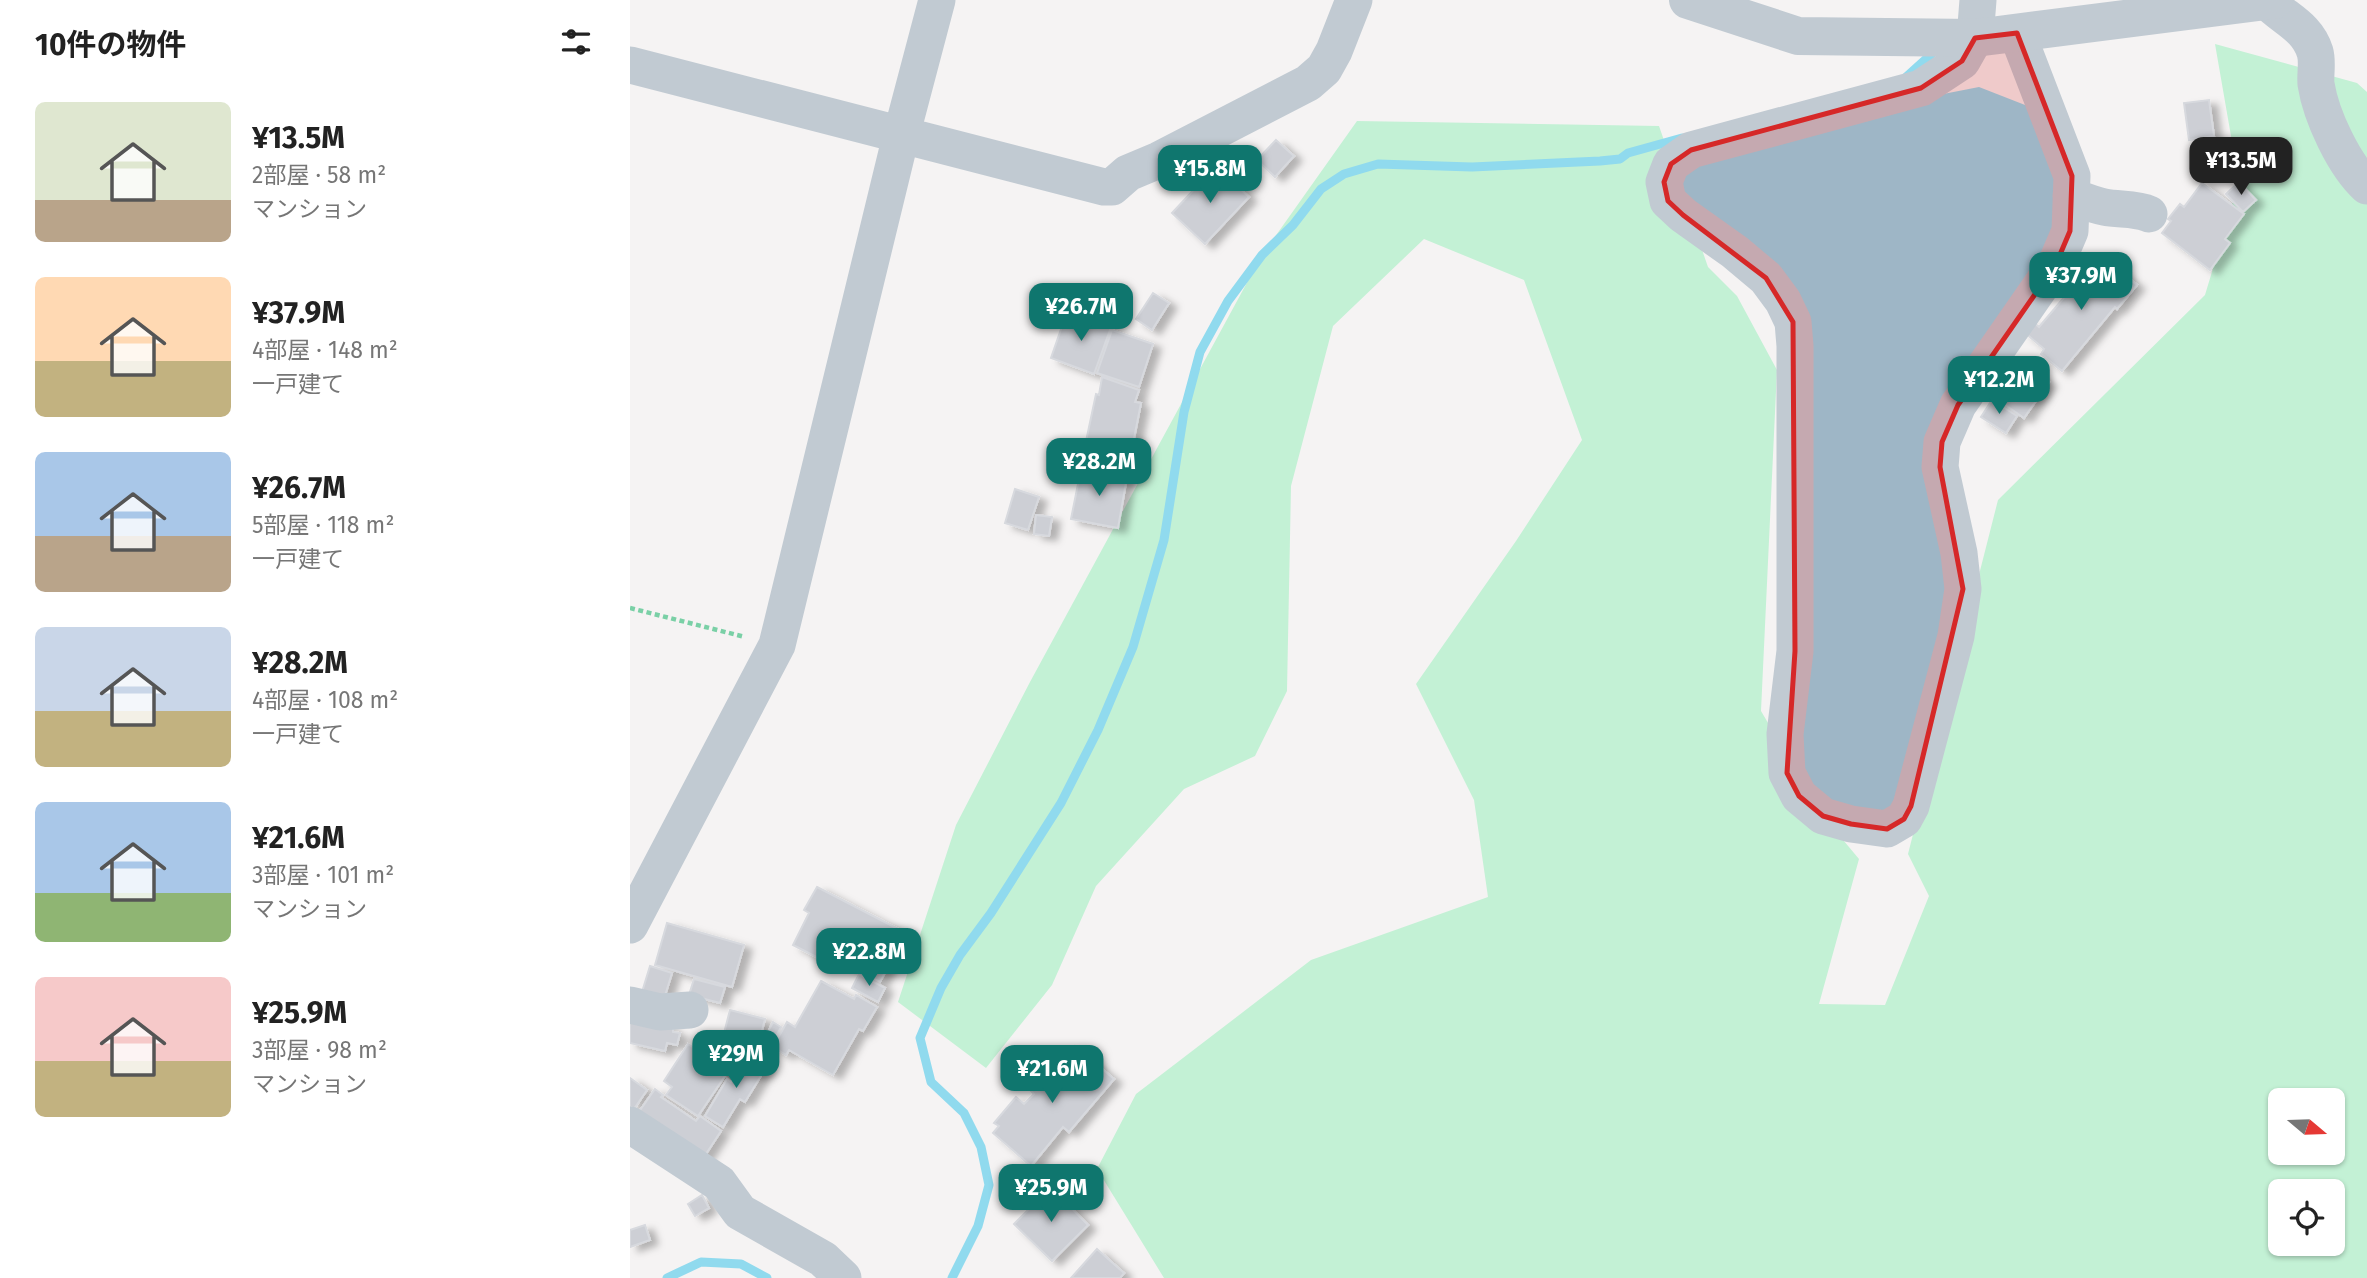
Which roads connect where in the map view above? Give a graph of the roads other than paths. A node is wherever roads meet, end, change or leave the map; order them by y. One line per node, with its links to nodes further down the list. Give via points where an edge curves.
1 (937, 0): 9 (street)
2 (1354, 0): 9 (street, via 1334,51 1324,69 1308,83 1128,173 1112,187)
3 (1688, 0): 7 (street, via 1798,36)
4 (1978, 0): 7 (street)
5 (2270, 1): 6 (street); 10 (street, via 2281,15 2297,23 2315,52 2316,85 2324,110 2340,148)
6 (2017, 33): 7 (street); 11 (street, via 2072,176)
7 (1975, 38): 11 (street, via 1962,61 1921,88 1691,150 1671,164 1664,182 1668,201 1766,278 1793,322 1795,650 1785,734 1787,773 1799,796 1823,816 1887,829 1904,819 1911,806 1964,589 1940,467 1942,442 1958,405 2056,264 2070,231)
8 (630, 65): 9 (street)
9 (902, 134): 13 (street, via 777,645)
10 (2367, 187)
11 (2071, 196): 12 (street, via 2100,207)
12 (2149, 214)
13 (630, 925)
14 (630, 1005): 15 (street, via 660,1012)
15 (690, 1010)
16 (630, 1125): 17 (street, via 719,1183 740,1212 823,1259)
17 (843, 1278)

